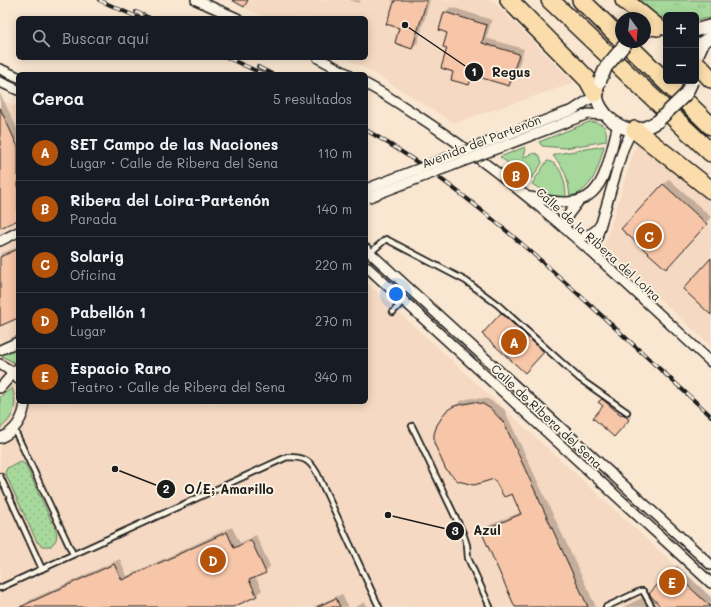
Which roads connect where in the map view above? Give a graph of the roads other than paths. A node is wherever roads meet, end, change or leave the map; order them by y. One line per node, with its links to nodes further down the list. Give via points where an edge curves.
1 (196, 0): 6 (street)
2 (510, 0): 25 (highway)
3 (550, 0): 31 (highway)
4 (581, 0): 10 (highway)
5 (624, 0): 8 (highway)
6 (232, 16)
7 (711, 26): 9 (street)
8 (656, 29)
9 (699, 29)
10 (615, 32)
11 (711, 37): 14 (street, via 703,42)
12 (621, 48): 25 (street, bridge, via 606,67)
13 (632, 48): 29 (highway)
14 (699, 55)
15 (322, 60): 18 (street)
16 (699, 64): 20 (highway)
17 (0, 69): 19 (street)
18 (344, 72)
19 (16, 76)
20 (711, 79)
21 (0, 82): 24 (street)
22 (691, 84): 30 (street, bridge, via 673,109 658,121)
23 (368, 85): 34 (street, Calle de la Ribera del Loira, via 454,140)
24 (16, 89)
25 (597, 90): 26 (street); 27 (street, Avenida del Partenón)
26 (606, 115): 27 (street, Avenida del Partenón, via 588,114); 28 (street)
27 (562, 119): 33 (street, Avenida del Partenón, bridge)
28 (618, 124): 30 (street); 35 (street, via 598,189)
29 (711, 126)
30 (638, 129): 32 (highway); 36 (street, via 623,149)
31 (711, 153)
32 (711, 190)
33 (368, 194)
34 (528, 197): 35 (street, via 549,202); 37 (street, Calle de la Ribera del Loira)
35 (578, 202): 37 (street, via 568,214)
36 (602, 220): 37 (street, via 599,227 587,235 580,236); 41 (street, via 595,244)
37 (567, 231): 41 (street, Calle de la Ribera del Loira)
38 (16, 233): 39 (street)
39 (0, 241)
40 (368, 251): 53 (lane, via 386,239 466,281 498,304 580,379); 59 (street, Calle de Ribera del Sena)
41 (597, 257): 47 (street, Calle de la Ribera del Loira)
42 (368, 268): 43 (street, Calle de Ribera del Sena)
43 (403, 301): 44 (lane); 61 (street, Calle de Ribera del Sena)
44 (393, 312)
45 (16, 343): 46 (street)
46 (0, 350)
47 (711, 362)
48 (0, 364): 49 (street)
49 (16, 372)
50 (16, 374): 51 (street)
51 (0, 388)
52 (25, 404): 55 (street, via 22,417)
53 (627, 412)
54 (412, 426): 64 (lane, via 462,533 467,545 468,558)
55 (14, 430): 56 (street); 58 (lane)
56 (0, 438)
57 (0, 476): 60 (lane)
58 (73, 554): 60 (lane); 63 (lane, via 287,457 301,457 312,464 317,473)
59 (711, 565)
60 (42, 569): 62 (lane)
61 (711, 583)
62 (0, 588)
63 (379, 607)
64 (490, 607)
65 (606, 607): 66 (lane, via 640,591 643,591)
66 (652, 607)

